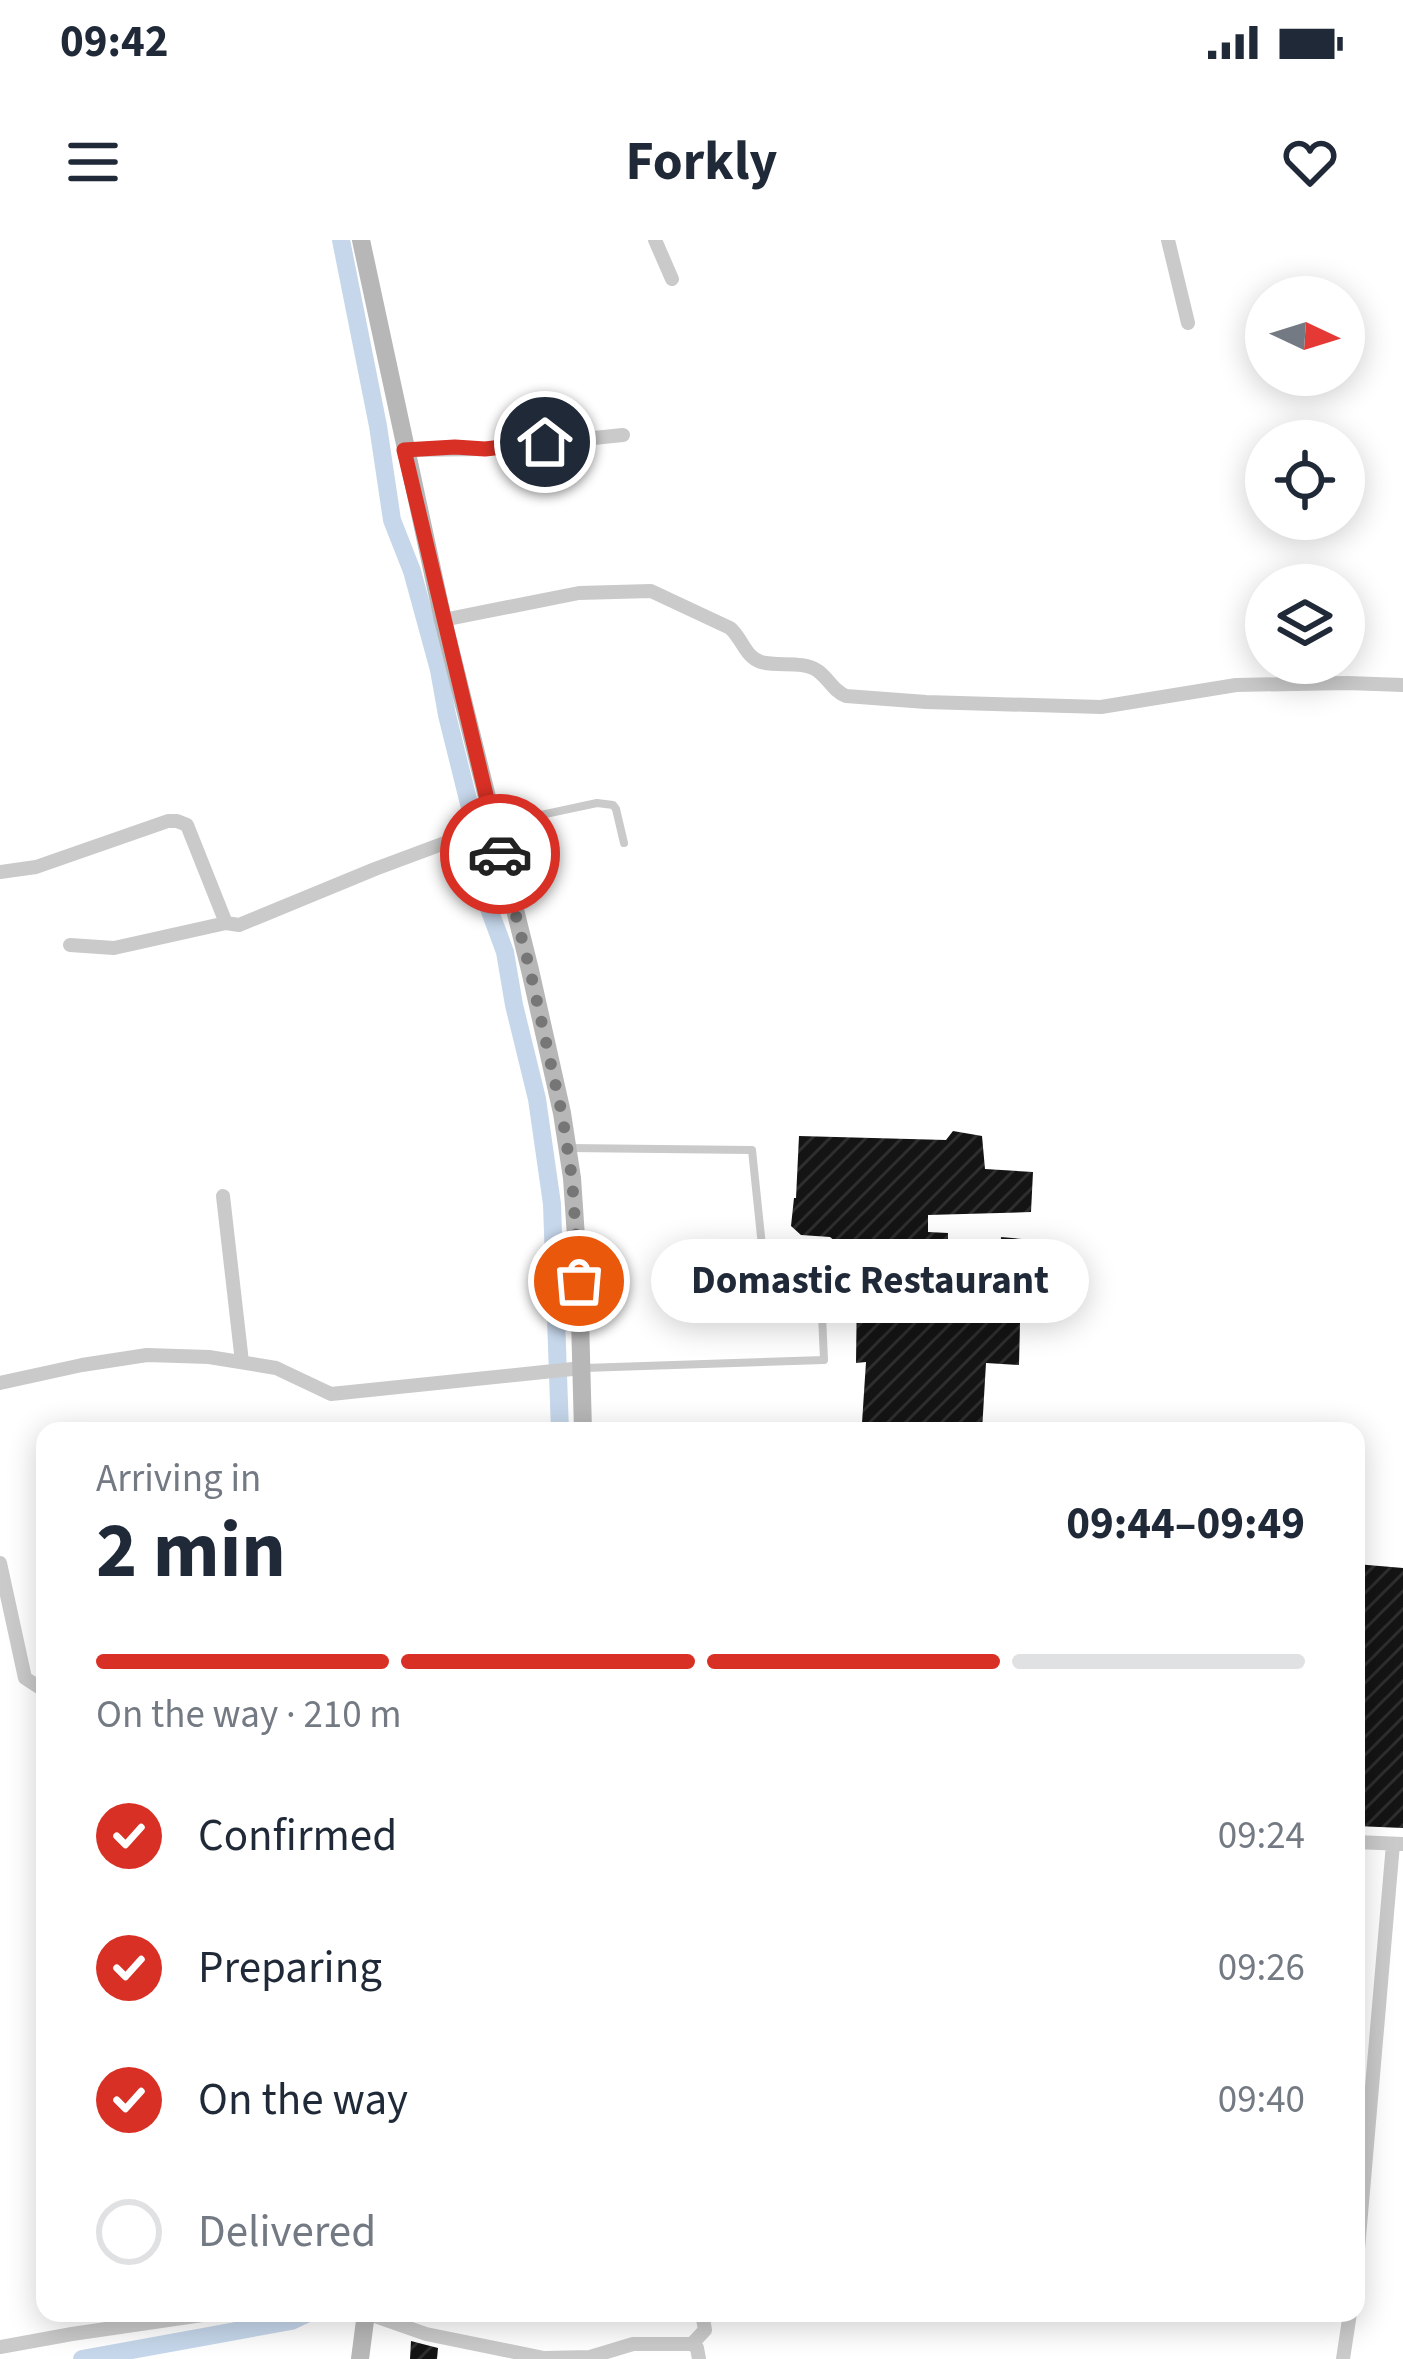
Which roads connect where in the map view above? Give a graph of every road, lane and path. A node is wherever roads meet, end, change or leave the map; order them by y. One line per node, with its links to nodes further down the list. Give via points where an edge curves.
1 (361, 240): 7 (main road)
2 (655, 240): 4 (street)
3 (1168, 240): 5 (street)
4 (672, 279)
5 (1188, 323)
6 (623, 435): 7 (street)
7 (404, 450): 8 (main road)
8 (443, 620): 9 (street, via 579,593 651,591 730,628 762,662 817,670 846,696 926,702 1101,707 1236,686); 10 (main road)
9 (1403, 685)
10 (493, 825): 11 (lane, via 607,803); 13 (street, via 238,926); 15 (main road)
11 (624, 843)
12 (0, 872): 13 (street, via 178,820 187,825)
13 (226, 922): 14 (street, via 114,948)
14 (70, 945)
15 (567, 1148): 18 (main road); 18 (lane, via 752,1150 762,1246 819,1246 824,1360)
16 (223, 1196): 17 (street)
17 (242, 1362): 18 (street, via 331,1394); 19 (street, via 147,1355)
18 (578, 1368): 20 (main road)
19 (0, 1383)
20 (582, 1422)
21 (0, 1563): 22 (street, via 25,1678)
22 (36, 1685)
23 (1365, 1842): 24 (street)
24 (1398, 1844): 25 (street)
25 (1365, 2180)
26 (151, 2322): 32 (street)
27 (365, 2322): 33 (main road)
28 (392, 2322): 31 (street, via 544,2358)
29 (704, 2322): 31 (street)
30 (1349, 2322): 35 (street)
31 (692, 2344): 34 (street)
32 (0, 2347)
33 (360, 2359)
34 (699, 2359)
35 (1343, 2359)

